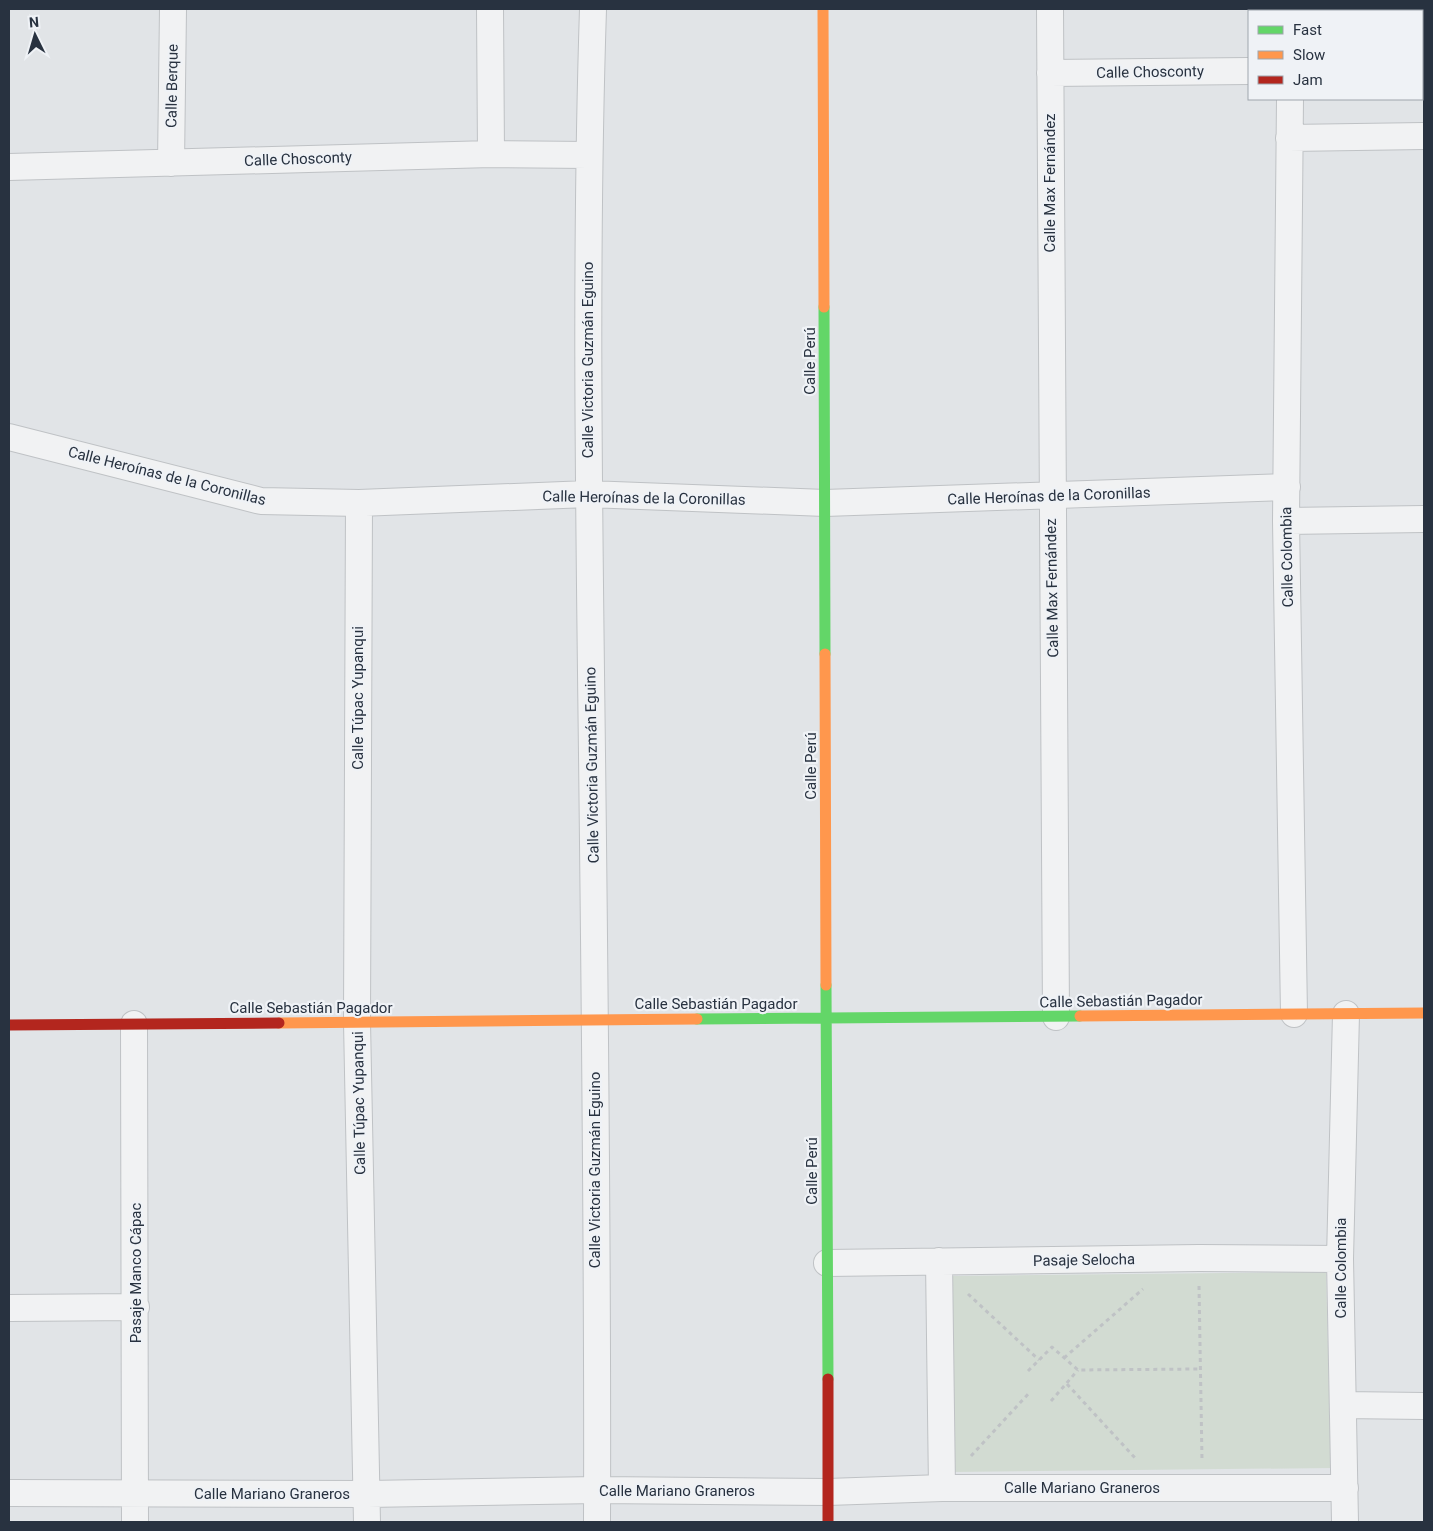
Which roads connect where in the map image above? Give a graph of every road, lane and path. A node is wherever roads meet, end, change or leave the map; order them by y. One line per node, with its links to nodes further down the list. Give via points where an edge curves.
1 (173, 9): 13 (street, Calle Berque)
2 (490, 9): 11 (street)
3 (593, 9): 12 (street, Calle Victoria Guzmán Eguino)
4 (823, 9): 20 (street, Calle Perú)
5 (1050, 9): 7 (street, Calle Max Fernández)
6 (1248, 71): 7 (street, Calle Chosconty)
7 (1050, 73): 18 (street, Calle Max Fernández)
8 (1290, 100): 10 (street, Calle Colombia)
9 (1424, 136): 10 (street)
10 (1289, 138): 16 (street, Calle Colombia)
11 (490, 154): 12 (street, Calle Chosconty); 13 (street, Calle Chosconty)
12 (588, 155): 17 (street, Calle Victoria Guzmán Eguino)
13 (170, 163): 14 (street, Calle Chosconty)
14 (9, 167)
15 (9, 437): 19 (street, Calle Heroínas de la Coronillas, via 261,501)
16 (1287, 487): 18 (street, Calle Heroínas de la Coronillas); 22 (street, Calle Colombia)
17 (588, 494): 19 (street, Calle Heroínas de la Coronillas); 20 (street, Calle Heroínas de la Coronillas); 28 (street, Calle Victoria Guzmán Eguino)
18 (1051, 496): 20 (street, Calle Heroínas de la Coronillas); 26 (street, Calle Max Fernández)
19 (359, 503): 29 (street, Calle Túpac Yupanqui)
20 (825, 503): 27 (street, Calle Perú)
21 (1424, 520): 22 (street)
22 (1286, 521): 23 (street, Calle Colombia)
23 (1294, 1014): 24 (street, Calle Sebastián Pagador); 26 (street, Calle Sebastián Pagador)
24 (1346, 1014): 25 (street, Calle Sebastián Pagador); 33 (street, Calle Colombia)
25 (1424, 1014)
26 (1056, 1017): 27 (street, Calle Sebastián Pagador)
27 (826, 1019): 28 (street, Calle Sebastián Pagador); 35 (street, Calle Perú)
28 (595, 1020): 29 (street, Calle Sebastián Pagador); 53 (street, Calle Victoria Guzmán Eguino)
29 (357, 1022): 30 (street, Calle Sebastián Pagador); 57 (street, Calle Túpac Yupanqui)
30 (134, 1024): 31 (street, Calle Sebastián Pagador); 37 (street, Pasaje Manco Cápac)
31 (9, 1025)
32 (1199, 1258): 33 (street, Pasaje Selocha); 34 (street, Pasaje Selocha); 42 (path)
33 (1340, 1259): 47 (street, Calle Colombia)
34 (939, 1261): 35 (street, Pasaje Selocha); 40 (path, via 949,1276); 50 (street)
35 (827, 1263): 54 (street, Calle Perú)
36 (1145, 1287): 39 (path)
37 (136, 1307): 38 (street); 56 (street, Pasaje Manco Cápac)
38 (9, 1308)
39 (1064, 1358): 40 (path, via 1052,1347); 41 (path)
40 (1039, 1360): 43 (path)
41 (1078, 1370): 42 (path); 44 (path)
42 (1200, 1370): 51 (path)
43 (1028, 1371)
44 (1067, 1384): 46 (path); 49 (path)
45 (1030, 1392): 50 (path)
46 (1051, 1401)
47 (1343, 1405): 48 (street); 52 (street, Calle Colombia)
48 (1424, 1406)
49 (1139, 1462)
50 (942, 1488): 51 (street, Calle Mariano Graneros); 54 (street, Calle Mariano Graneros)
51 (1204, 1488): 52 (street, Calle Mariano Graneros)
52 (1345, 1488): 62 (street, Calle Colombia)
53 (597, 1490): 54 (street, Calle Mariano Graneros); 57 (street, Calle Mariano Graneros); 60 (street, Calle Victoria Guzmán Eguino)
54 (828, 1492): 61 (street, Calle Perú)
55 (9, 1493): 56 (street, Calle Mariano Graneros)
56 (136, 1494): 57 (street, Calle Mariano Graneros); 58 (street, Pasaje Manco Cápac)
57 (368, 1494): 59 (street, Calle Túpac Yupanqui)
58 (135, 1522)
59 (368, 1522)
60 (597, 1522)
61 (828, 1522)
62 (1345, 1522)

